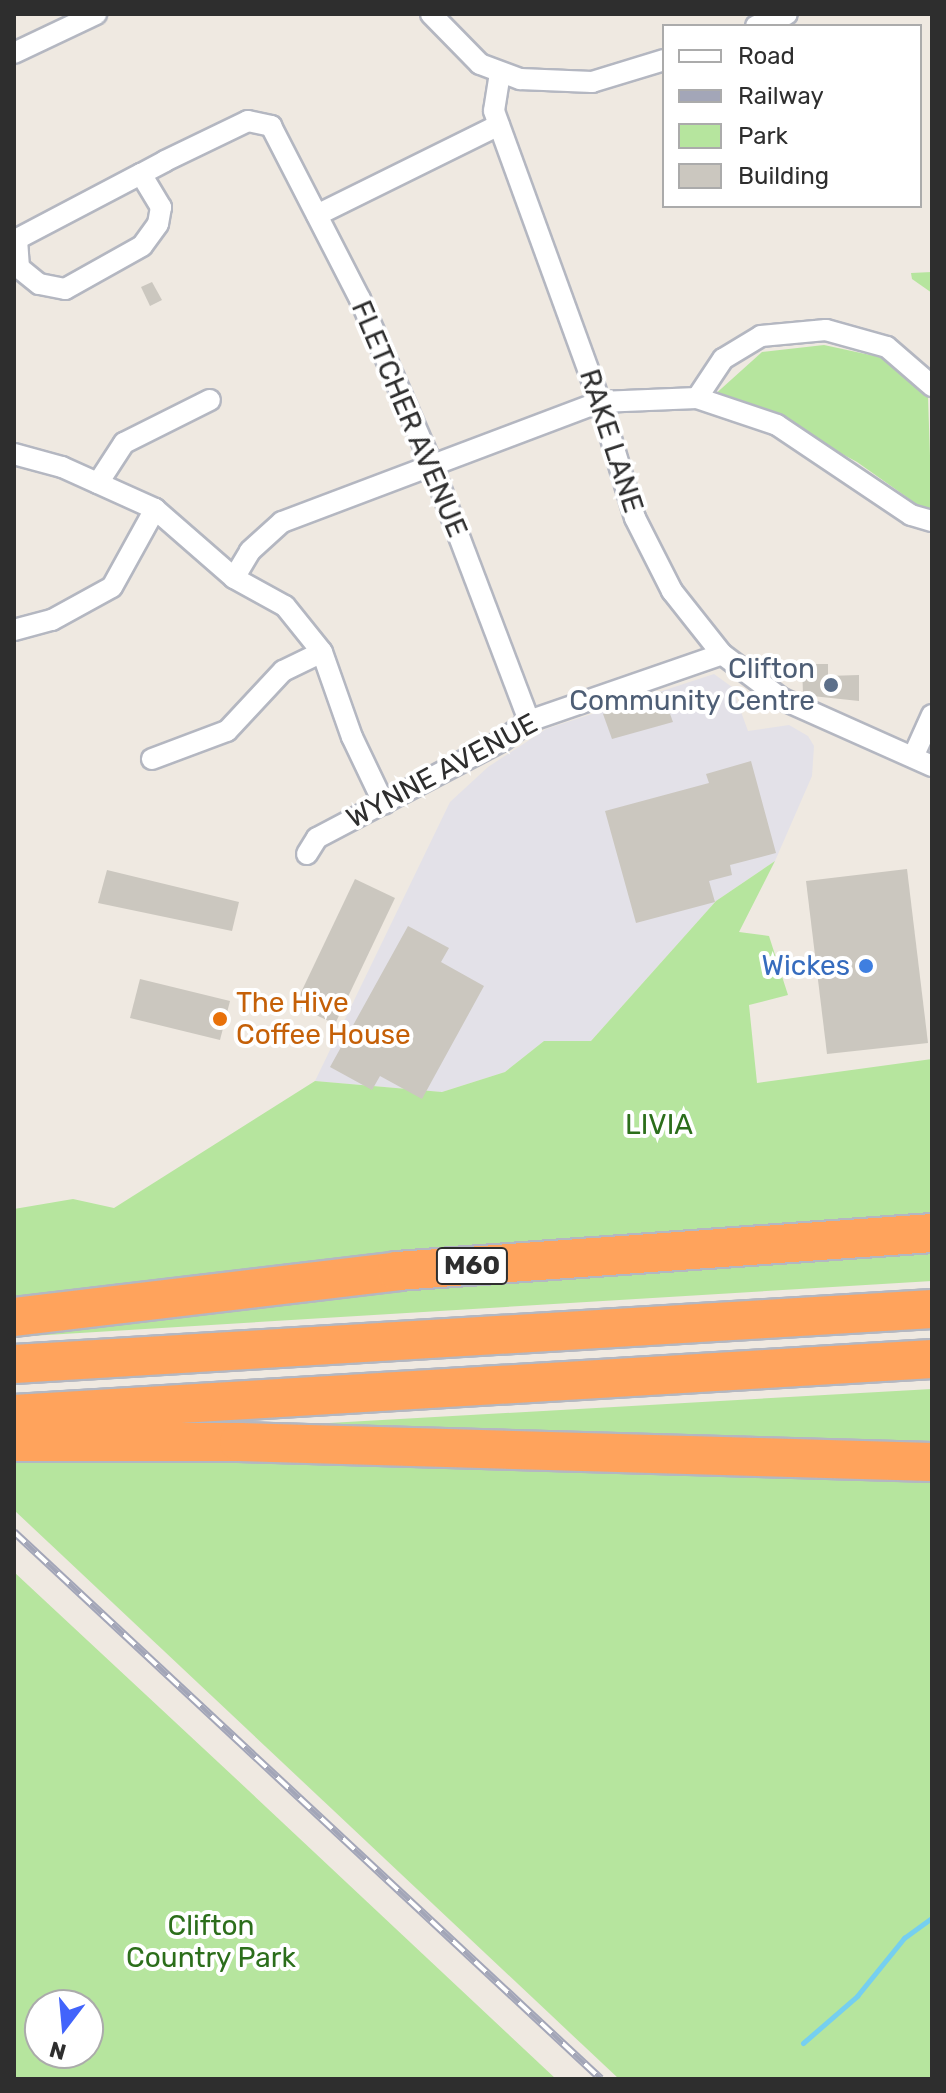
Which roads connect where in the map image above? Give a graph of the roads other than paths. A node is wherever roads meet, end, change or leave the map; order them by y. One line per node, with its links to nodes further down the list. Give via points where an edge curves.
1 (96, 14): 5 (street)
2 (431, 14): 7 (street, via 465,52)
3 (787, 14): 4 (street)
4 (761, 24)
5 (14, 53)
6 (662, 61): 7 (street, via 592,82 541,82)
7 (500, 73): 8 (street, RAKE LANE, via 494,111)
8 (499, 125): 10 (street); 14 (street, RAKE LANE)
9 (141, 174): 9 (street, via 161,207 158,224 142,246 65,289 39,284 19,268 17,239); 10 (street, FLETCHER AVENUE, via 248,121 271,126)
10 (317, 215): 16 (street, FLETCHER AVENUE, via 360,299)
11 (932, 386): 12 (street, via 887,347 826,330 761,336 723,359)
12 (697, 398): 14 (street); 19 (street, via 777,425 911,515)
13 (210, 400): 17 (street, via 124,443)
14 (600, 402): 16 (street); 23 (street, RAKE LANE, via 635,518 672,591)
15 (14, 454): 17 (street)
16 (433, 468): 20 (street, via 282,522 250,551); 25 (street, FLETCHER AVENUE)
17 (98, 483): 18 (street)
18 (155, 509): 20 (street); 21 (street, via 112,587 52,620)
19 (932, 521)
20 (234, 578): 22 (street, via 285,606)
21 (14, 630)
22 (322, 652): 26 (street, via 283,671 227,731); 28 (street, via 352,737)
23 (722, 654): 25 (street, WYNNE AVENUE); 27 (street, RAKE LANE, via 782,699)
24 (932, 715): 27 (street)
25 (529, 721): 28 (street, WYNNE AVENUE)
26 (152, 759)
27 (922, 761)
28 (384, 804): 29 (street, WYNNE AVENUE, via 317,838)
29 (307, 854)
30 (932, 1233): 32 (highway, M60, via 397,1271)
31 (932, 1309): 34 (highway)
32 (14, 1317)
33 (932, 1359): 35 (highway)
34 (14, 1364)
35 (14, 1414)
36 (14, 1442): 37 (highway, via 239,1442)
37 (932, 1462)

